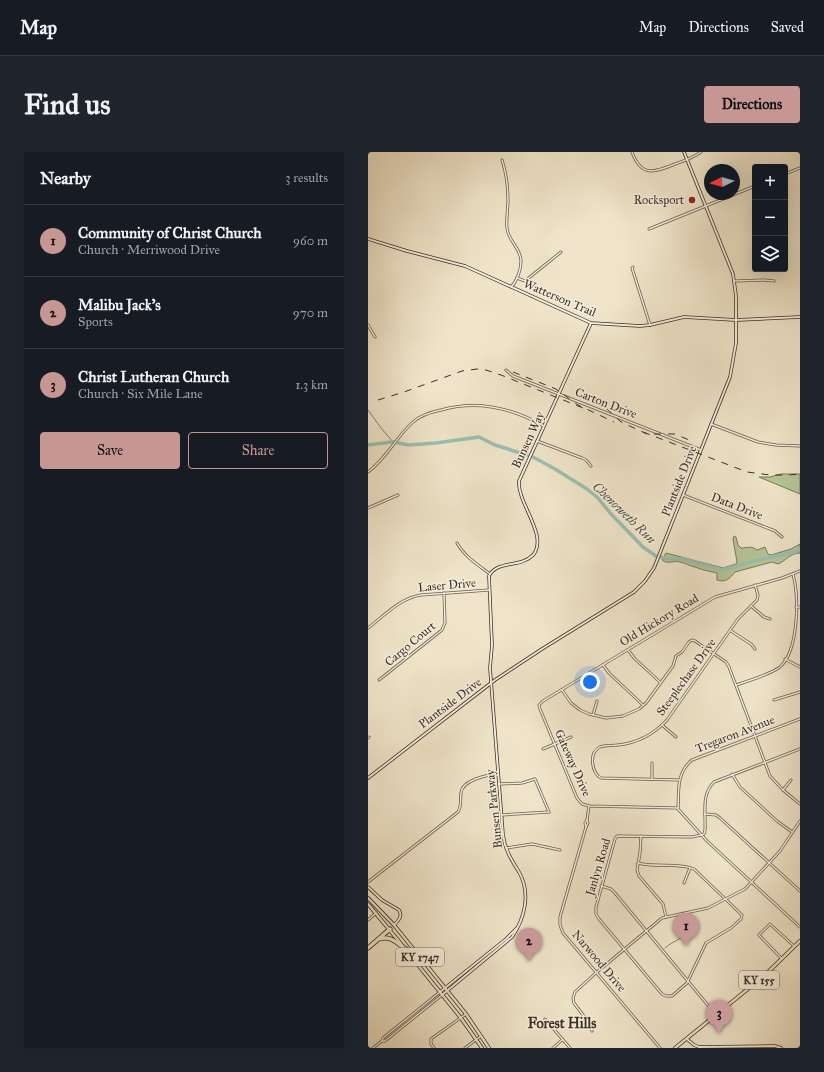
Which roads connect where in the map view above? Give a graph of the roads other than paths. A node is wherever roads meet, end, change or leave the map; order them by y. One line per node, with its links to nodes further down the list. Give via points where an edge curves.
1 (632, 152): 5 (street, via 639,166 651,171)
2 (684, 152): 5 (street, Plantside Drive)
3 (701, 152): 5 (street)
4 (502, 160): 14 (street, via 507,185 507,227 521,260)
5 (687, 160): 9 (street, Plantside Drive)
6 (800, 168): 7 (street)
7 (788, 173)
8 (752, 187): 9 (street)
9 (706, 206): 10 (street); 15 (street, Plantside Drive, via 729,261)
10 (649, 230)
11 (368, 239): 17 (street, Watterson Trail, via 458,264)
12 (561, 252): 14 (street, via 525,281)
13 (633, 267): 22 (street)
14 (516, 278): 17 (street)
15 (734, 281): 16 (street); 19 (street, Plantside Drive)
16 (774, 281)
17 (511, 287): 20 (street, Watterson Trail)
18 (800, 317): 19 (street, Watterson Trail)
19 (736, 320): 22 (street, Watterson Trail, via 684,317); 26 (street, Plantside Drive, via 731,371)
20 (591, 323): 22 (street, Watterson Trail); 25 (street, Bunsen Way)
21 (368, 325): 23 (street)
22 (650, 325)
23 (375, 337)
24 (506, 370): 25 (street, Carton Drive, via 513,376)
25 (559, 394): 27 (street, Bunsen Way); 30 (street, Carton Drive)
26 (711, 424): 29 (street, via 758,442); 30 (street, Plantside Drive)
27 (544, 426): 28 (street, Bunsen Way); 32 (street, via 500,408 471,405 448,408 416,420 382,460)
28 (537, 441): 31 (street, via 582,458); 39 (street, Bunsen Way, via 520,478 519,487 536,535 536,549 527,559 494,569)
29 (800, 446)
30 (701, 450): 34 (street, Plantside Drive)
31 (591, 466)
32 (368, 472)
33 (398, 495): 35 (street)
34 (683, 495): 36 (street, Data Drive, via 775,531); 58 (street, Plantside Drive, via 657,562 645,581 633,592)
35 (368, 508)
36 (782, 537)
37 (457, 543): 39 (street)
38 (800, 571): 40 (street, Old Hickory Road)
39 (490, 574): 42 (street)
40 (793, 574): 41 (street, Old Hickory Road); 46 (street)
41 (756, 585): 44 (street, Steeplechase Drive, via 758,598); 51 (street, Old Hickory Road, via 715,597)
42 (489, 590): 43 (street, Laser Drive); 58 (street)
43 (444, 593): 48 (street, Laser Drive, via 410,598 398,604); 56 (street, Cargo Court, via 445,623 442,630)
44 (751, 606): 47 (street); 49 (street, Steeplechase Drive)
45 (800, 606): 46 (street)
46 (796, 607): 53 (street, via 795,634)
47 (770, 619)
48 (368, 628)
49 (730, 630): 50 (street); 52 (street, Steeplechase Drive)
50 (755, 649)
51 (628, 650): 54 (street, Old Hickory Road); 57 (street)
52 (714, 654): 57 (street, via 692,640 676,656 674,664); 59 (street, via 728,665); 68 (street, Steeplechase Drive, via 675,711)
53 (786, 659): 55 (street); 59 (street, via 780,667)
54 (602, 665): 60 (street, Old Hickory Road); 64 (street)
55 (800, 667)
56 (379, 680)
57 (661, 682): 64 (street)
58 (492, 683): 77 (street, Bunsen Parkway); 79 (street, Plantside Drive)
59 (736, 685): 69 (street)
60 (562, 690): 65 (street, Old Hickory Road); 66 (street, via 571,703)
61 (800, 692): 62 (street)
62 (774, 700)
63 (597, 701): 66 (street)
64 (643, 705): 66 (street, via 619,717)
65 (539, 706): 72 (street, Gateway Drive)
66 (593, 715)
67 (800, 719): 69 (street, Tregaron Avenue)
68 (662, 725): 71 (street); 80 (street, Steeplechase Drive, via 633,742 600,747 593,756 592,762 601,778)
69 (756, 736): 75 (street); 81 (street, Tregaron Avenue, via 692,760 682,771)
70 (571, 737): 72 (street)
71 (676, 737)
72 (554, 744): 74 (street); 86 (street, Gateway Drive, via 578,801)
73 (800, 748): 75 (street)
74 (543, 749)
75 (764, 762): 78 (street); 84 (street, via 772,780)
76 (652, 763): 80 (street)
77 (499, 774): 83 (street, Bunsen Parkway); 99 (street, via 484,776 464,785 458,812)
78 (732, 774): 88 (street, via 717,780 710,787 706,796); 91 (street, via 740,787)
79 (368, 778)
80 (652, 780): 81 (street)
81 (679, 780): 87 (street, Tregaron Avenue)
82 (792, 780): 84 (street)
83 (500, 784): 89 (street, Bunsen Parkway); 89 (street, via 522,783 535,779 549,812)
84 (783, 790): 85 (street)
85 (800, 804)
86 (589, 806): 87 (street, Gateway Drive); 123 (street, Narwood Drive, via 588,820 585,823 560,925 562,931)
87 (678, 808): 92 (street)
88 (705, 814): 92 (street, via 705,830); 97 (street, via 720,818)
89 (502, 815): 94 (street, Bunsen Parkway)
90 (800, 821): 91 (street)
91 (793, 832): 97 (street)
92 (701, 835): 93 (street, Janlyn Road); 100 (street)
93 (641, 836): 96 (street); 102 (street, Janlyn Road, via 615,837)
94 (506, 848): 95 (street, via 532,844); 113 (street, Bunsen Parkway, via 522,878 525,890 525,906)
95 (560, 850)
96 (638, 863): 98 (street); 109 (street, via 638,874 662,904)
97 (770, 863): 100 (street); 104 (street)
98 (691, 867): 101 (street); 106 (street)
99 (368, 882)
100 (752, 882): 106 (street); 112 (street)
101 (684, 883)
102 (601, 886): 115 (street, via 614,891); 121 (street, Janlyn Road, via 596,907 597,916)
103 (368, 887): 111 (street, via 401,912)
104 (800, 891)
105 (368, 898): 111 (main road, KY 1747)
106 (726, 899): 109 (street, via 703,909); 124 (street, via 742,913 742,918 724,934 706,943)
107 (368, 904): 108 (main road, KY 1747)
108 (376, 913): 110 (street); 114 (main road, KY 1747)
109 (666, 917): 115 (street)
110 (368, 920)
111 (394, 925): 114 (main road); 125 (main road, KY 1747)
112 (800, 927)
113 (517, 928): 125 (street, Bunsen Parkway); 126 (street, Bunsen Parkway, via 502,946)
114 (390, 929): 116 (highway); 120 (main road, KY 1747)
115 (646, 930): 121 (street); 124 (street)
116 (378, 939): 119 (highway); 120 (highway, via 392,939)
117 (800, 941): 118 (main road, KY 155)
118 (794, 947): 122 (main road, KY 155); 122 (street, via 770,924 759,935)
119 (368, 948)
120 (406, 949): 127 (main road, KY 1747)
121 (624, 949): 123 (street); 124 (street, Janlyn Road, via 664,996 674,995)
122 (782, 959): 129 (main road, KY 155)
123 (597, 972): 132 (street, via 575,992 573,998); 146 (street, Narwood Drive)
124 (689, 981): 129 (street)
125 (445, 988): 126 (main road, KY 1747); 127 (street, Bunsen Parkway)
126 (447, 991): 127 (street, Bunsen Parkway); 128 (main road, KY 1747)
127 (441, 993): 130 (main road, KY 1747); 137 (street, Bunsen Parkway); 137 (street, Bunsen Parkway)
128 (466, 1014): 130 (street); 133 (main road, KY 1747)
129 (716, 1015): 135 (main road, KY 155)
130 (461, 1018): 136 (main road, KY 1747); 140 (street, via 432,1039 431,1044)
131 (545, 1019): 134 (street)
132 (592, 1031)
133 (482, 1036): 136 (street); 143 (main road, KY 1747)
134 (562, 1039): 144 (street); 145 (street)
135 (687, 1039): 138 (street, via 699,1047); 147 (main road, KY 155)
136 (477, 1040): 141 (street); 142 (main road, KY 1747)
137 (382, 1041): 139 (street, Bunsen Parkway)
138 (725, 1047): 148 (street)
139 (373, 1048)
140 (434, 1048)
141 (465, 1048)
142 (482, 1048)
143 (489, 1048)
144 (553, 1048)
145 (570, 1048)
146 (660, 1048)
147 (675, 1048)
148 (781, 1048)

